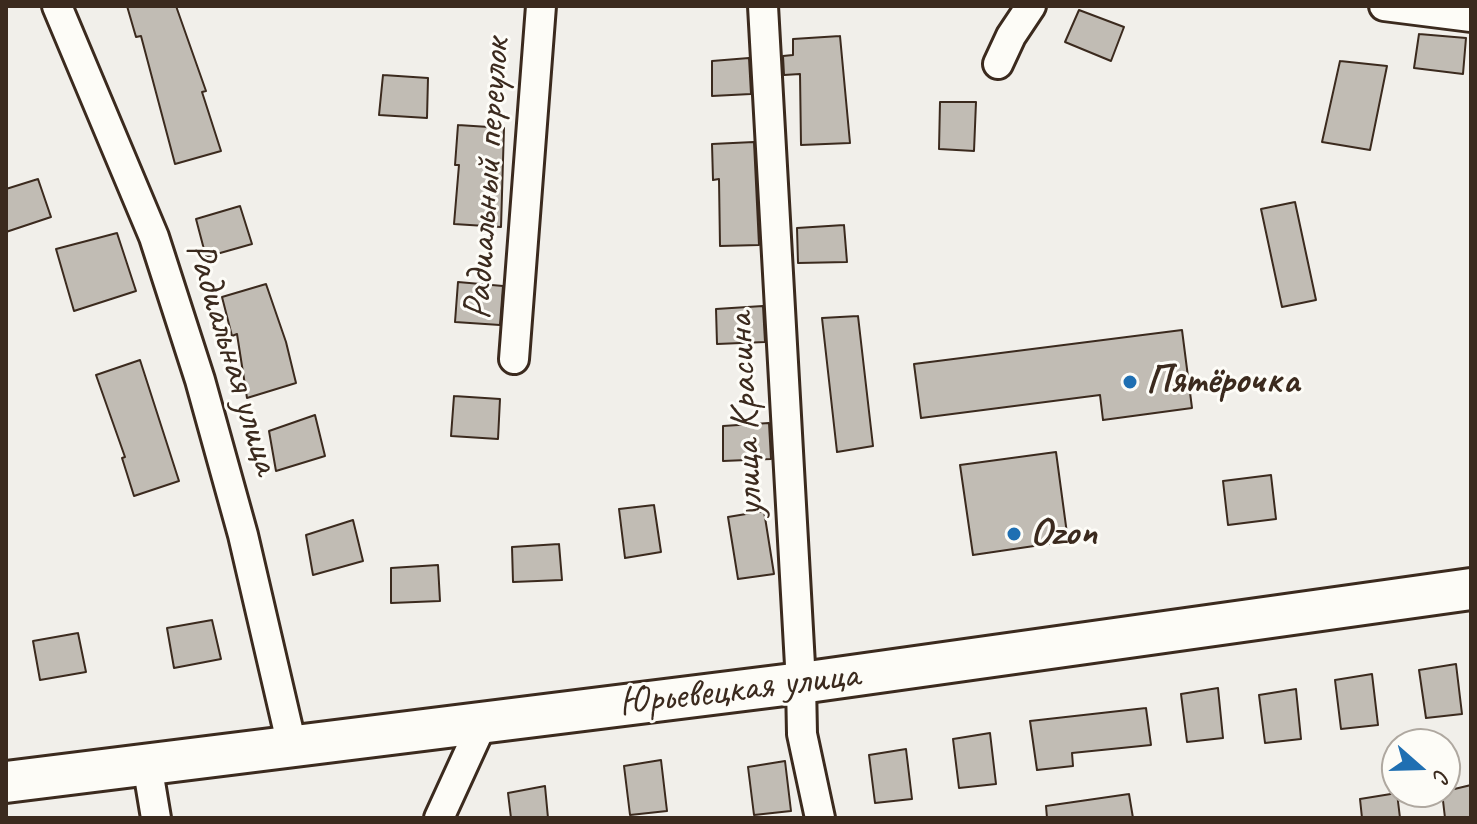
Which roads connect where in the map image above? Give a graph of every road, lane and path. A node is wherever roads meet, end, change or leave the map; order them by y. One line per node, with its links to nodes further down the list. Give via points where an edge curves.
1 (57, 6): 13 (street, Радиальная улица, via 154,237 200,380)
2 (541, 6): 9 (street, Радиальный переулок)
3 (763, 6): 11 (street, улица Красина)
4 (1031, 6): 8 (street)
5 (1384, 6): 6 (street)
6 (1416, 8): 7 (street)
7 (1471, 17)
8 (998, 64)
9 (514, 359)
10 (1471, 589): 11 (main road, Юрьевецкая улица)
11 (801, 683): 12 (main road, Юрьевецкая улица); 18 (street, улица Красина, via 802,734)
12 (483, 722): 13 (main road, Юрьевецкая улица); 17 (street)
13 (292, 746): 14 (main road, Юрьевецкая улица)
14 (147, 764): 15 (main road, Юрьевецкая улица); 16 (street)
15 (6, 782)
16 (156, 818)
17 (439, 818)
18 (820, 818)

